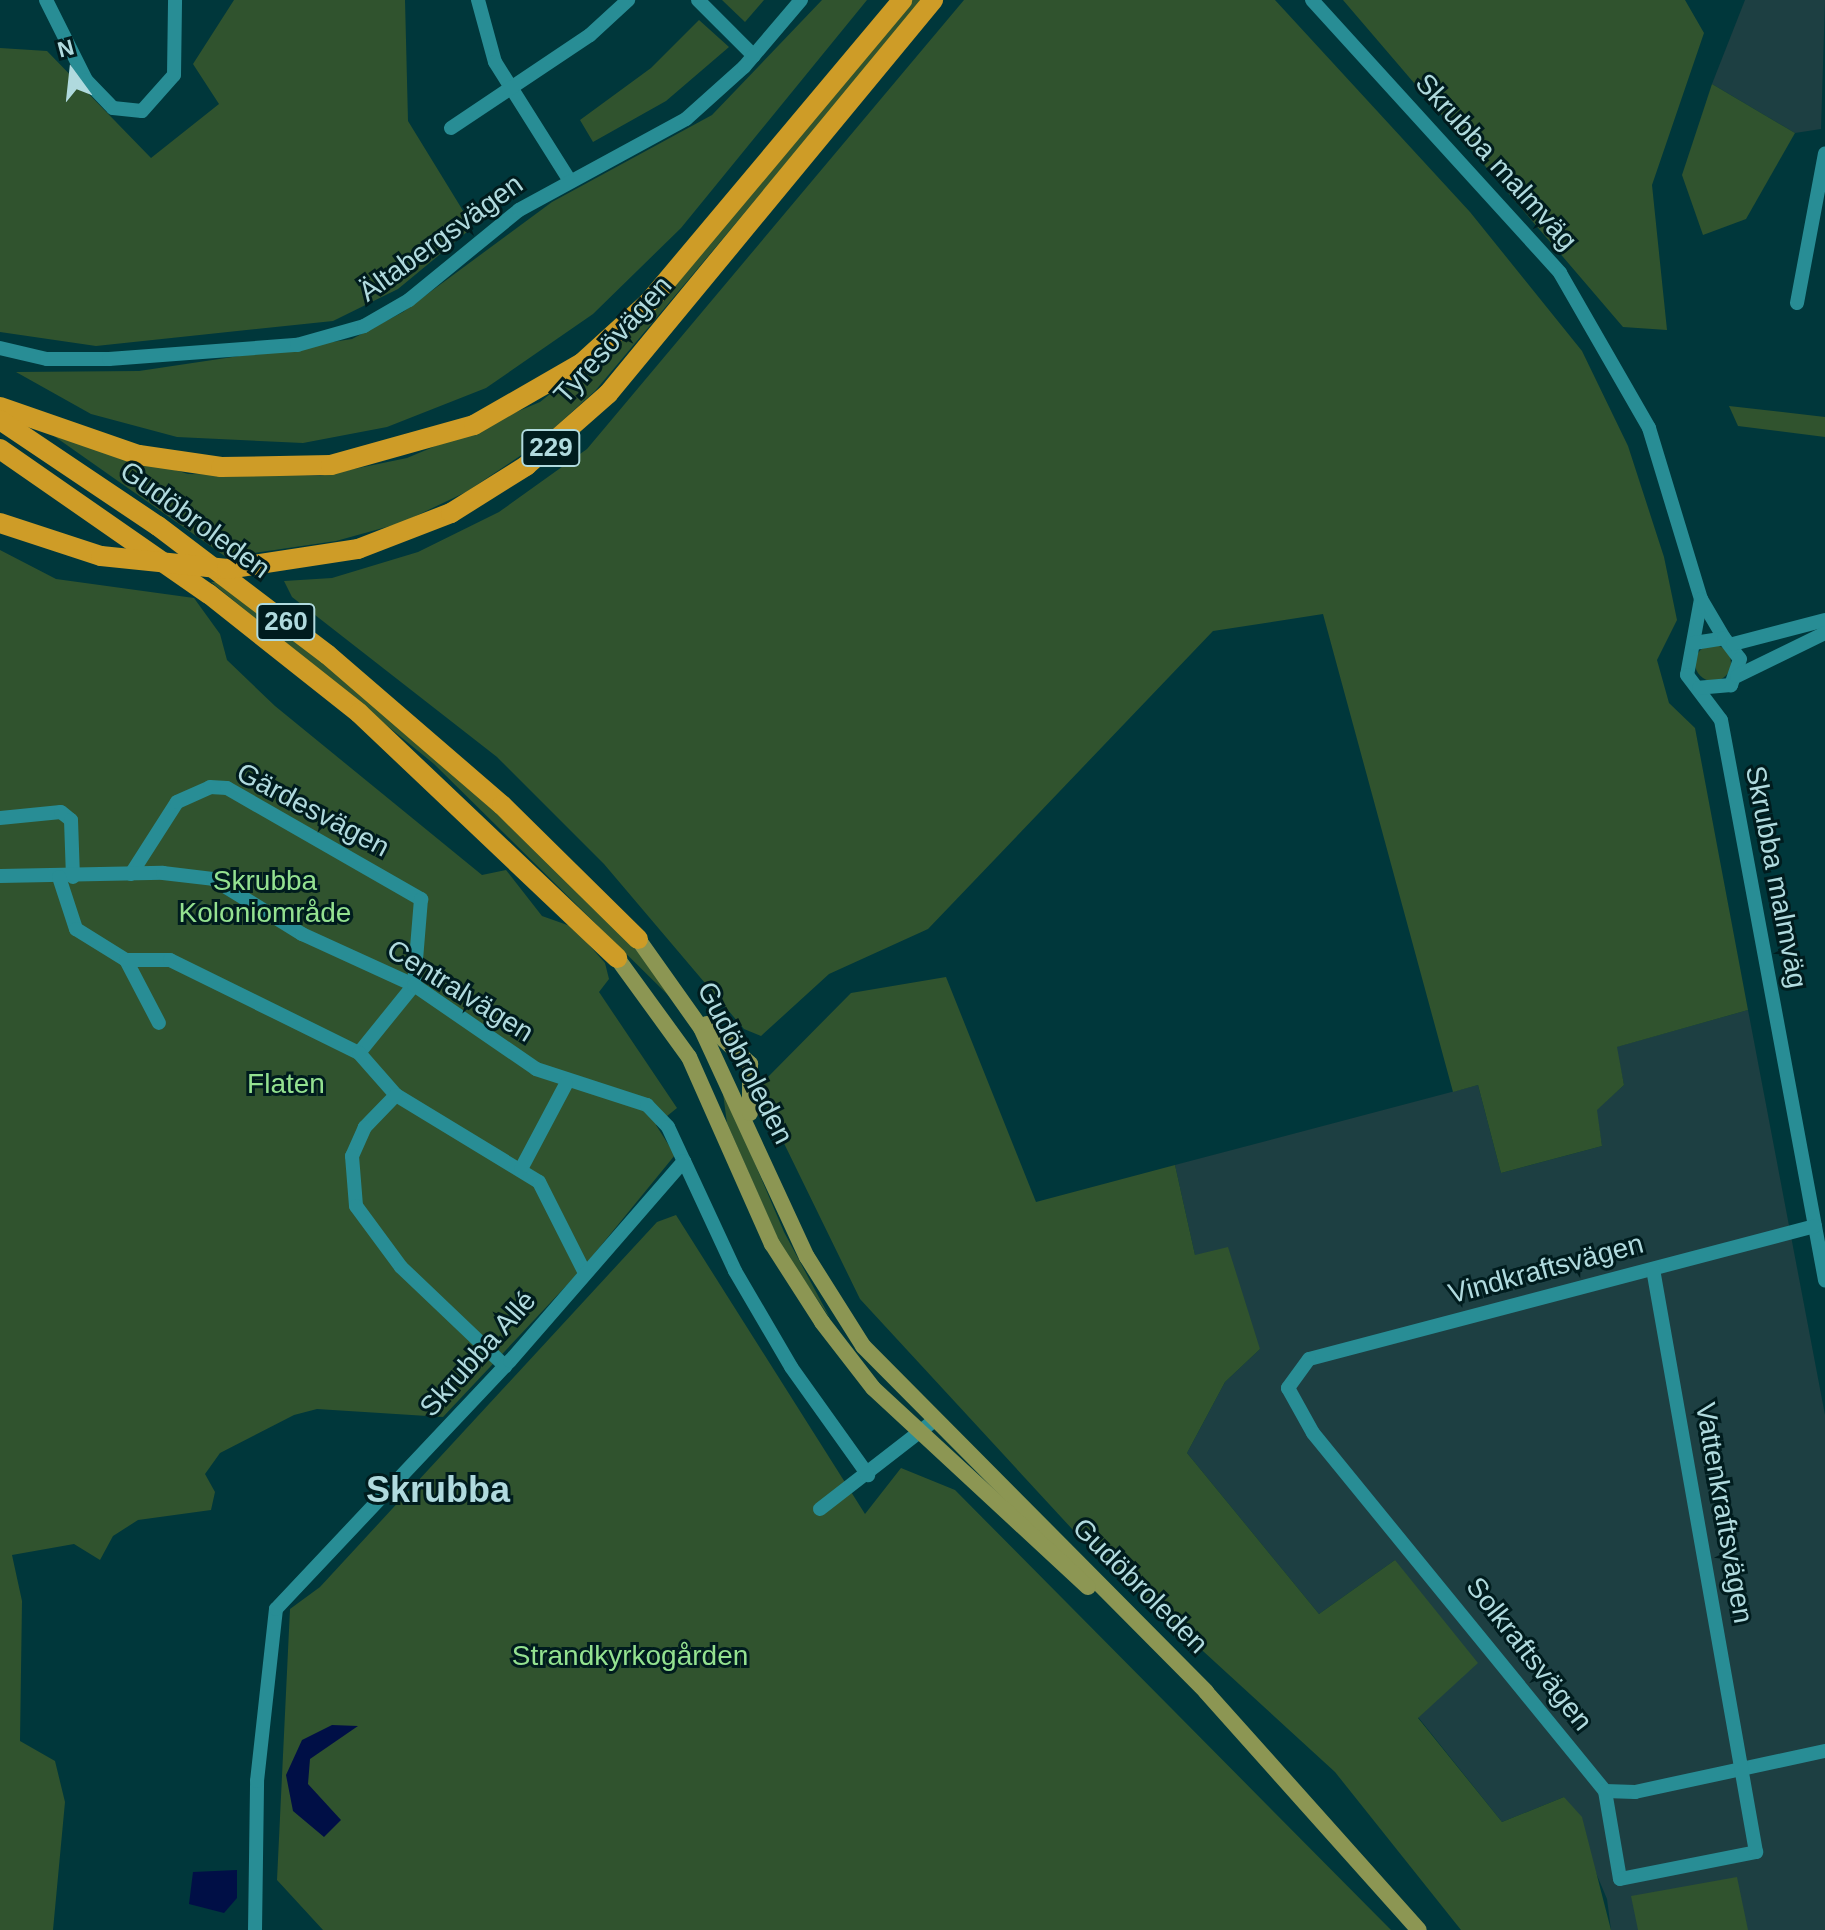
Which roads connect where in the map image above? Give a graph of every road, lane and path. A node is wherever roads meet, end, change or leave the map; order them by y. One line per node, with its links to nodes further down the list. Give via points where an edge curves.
1 (46, 0): 2 (street, via 86,80 113,108 142,111 174,75)
2 (175, 0)
3 (478, 0): 11 (street)
4 (628, 0): 11 (street)
5 (698, 0): 10 (street)
6 (801, 0): 10 (street, Ältabergsvägen)
7 (902, 0): 17 (highway, Tyresövägen / 229, via 649,302 582,363 474,425 331,465 221,467 139,455)
8 (933, 0): 20 (highway, Tyresövägen / 229, via 637,361 555,444 495,488 397,537 319,558 246,568 138,563)
9 (1312, 0): 21 (street, Skrubba malmväg, via 1516,217 1592,320 1649,428)
10 (754, 56): 14 (street, Ältabergsvägen, via 677,125)
11 (511, 90): 12 (street); 14 (street)
12 (451, 128)
13 (1825, 154): 15 (street)
14 (570, 181): 16 (street, Ältabergsvägen, via 507,219 388,313 321,340 97,360)
15 (1797, 303)
16 (0, 348)
17 (0, 407)
18 (0, 420): 33 (highway, Gudöbroleden / 260, via 158,526 328,655 502,805)
19 (0, 449): 34 (highway, Gudöbroleden / 260, via 209,594 359,713)
20 (0, 523)
21 (1701, 599): 24 (street, Skrubba malmväg); 25 (street, Skrubba malmväg)
22 (1825, 620): 24 (street)
23 (1825, 633): 26 (street)
24 (1728, 641): 25 (street); 26 (street)
25 (1694, 643): 27 (street, Skrubba malmväg, via 1686,666)
26 (1734, 680): 27 (street); 28 (street, Skrubba malmväg)
27 (1699, 688): 28 (street, Skrubba malmväg)
28 (1721, 720): 48 (street, Skrubba malmväg)
29 (0, 818): 32 (street, via 61,812 71,820)
30 (131, 874): 32 (street, Centralvägen); 37 (street, Centralvägen, via 213,879 302,934); 37 (street, Gärdesvägen, via 177,802 210,787 227,788 421,899)
31 (0, 876): 32 (street, Centralvägen)
32 (66, 877): 35 (street, via 76,929)
33 (638, 939): 36 (main road, Gudöbroleden / 260)
34 (617, 958): 38 (main road, Gudöbroleden / 260)
35 (126, 960): 39 (street); 40 (street, via 170,960)
36 (672, 980): 41 (main road, via 726,1047); 42 (main road, Gudöbroleden / 260)
37 (414, 985): 40 (street); 43 (street, Centralvägen, via 485,1040)
38 (668, 1022): 42 (main road, via 706,1068); 54 (main road, Gudöbroleden / 260, via 772,1244 873,1388)
39 (159, 1023)
40 (359, 1053): 44 (street)
41 (750, 1064): 42 (main road); 45 (main road, via 747,1095)
42 (725, 1075): 45 (main road, Gudöbroleden / 260)
43 (566, 1084): 46 (street, Centralvägen, via 647,1105 668,1127); 47 (street)
44 (396, 1095): 47 (street); 52 (street, via 365,1127 352,1156 356,1206 401,1267)
45 (757, 1146): 54 (main road, Gudöbroleden / 260, via 840,1314)
46 (684, 1161): 50 (street, Skrubba Allé); 55 (street, via 775,1340)
47 (521, 1169): 50 (street, via 539,1182)
48 (1815, 1226): 49 (street, Vindkraftsvägen); 51 (street, Skrubba malmväg)
49 (1653, 1269): 53 (street, Vindkraftsvägen, via 1309,1359); 58 (street, Vattenkraftsvägen)
50 (585, 1273): 52 (street, Skrubba Allé)
51 (1825, 1280)
52 (505, 1366): 60 (street, Skrubba Allé, via 276,1609 257,1781)
53 (1294, 1370): 59 (street, Solkraftsvägen, via 1292,1406)
54 (927, 1429): 55 (street); 61 (main road, Gudöbroleden / 260, via 1206,1692)
55 (868, 1475): 56 (street)
56 (820, 1509)
57 (1825, 1751): 58 (street)
58 (1743, 1767): 59 (street, via 1635,1792); 59 (street, Vattenkraftsvägen, via 1756,1852 1620,1879)
59 (1605, 1791)
60 (255, 1930)
61 (1419, 1930)

